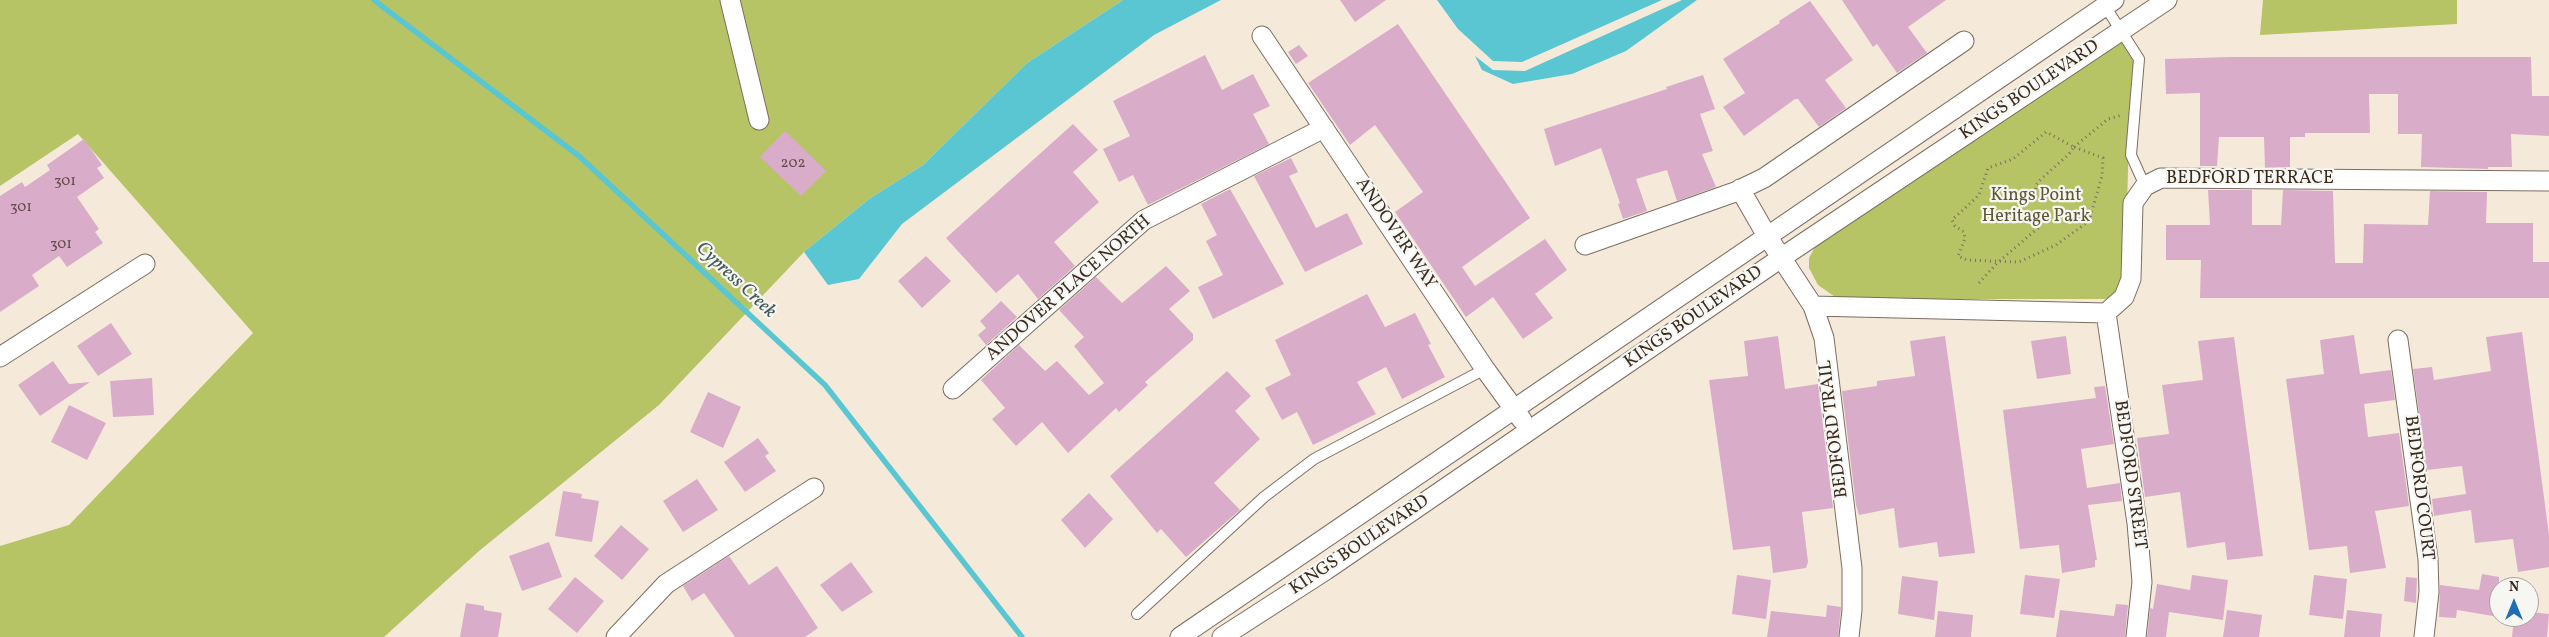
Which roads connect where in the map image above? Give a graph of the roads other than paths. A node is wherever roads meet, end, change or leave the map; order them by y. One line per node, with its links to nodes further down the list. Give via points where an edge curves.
1 (730, 0): 7 (street)
2 (2167, 0): 4 (street, KINGS BOULEVARD)
3 (2109, 3): 4 (lane); 12 (street, KINGS BOULEVARD)
4 (2121, 30): 10 (lane, via 2139,59 2131,154); 14 (street, KINGS BOULEVARD)
5 (1262, 36): 8 (street, ANDOVER WAY)
6 (1964, 41): 11 (street, via 1764,178)
7 (759, 120)
8 (1324, 128): 20 (street, ANDOVER WAY); 21 (street, ANDOVER PLACE NORTH, via 1144,220)
9 (2549, 181): 10 (street, BEDFORD TERRACE, via 2161,178)
10 (2145, 186): 17 (street, BEDFORD TERRACE, via 2133,203 2131,279 2124,297)
11 (1740, 189): 12 (street, BEDFORD TRAIL); 13 (street)
12 (1766, 236): 14 (street, BEDFORD TRAIL); 22 (street, KINGS BOULEVARD)
13 (1585, 246)
14 (1781, 258): 16 (street, BEDFORD TRAIL); 23 (street, KINGS BOULEVARD)
15 (145, 264): 19 (street)
16 (1813, 306): 17 (street); 29 (street, BEDFORD TRAIL, via 1824,338 1852,568)
17 (2106, 313): 30 (street, BEDFORD STREET, via 2137,523 2142,582)
18 (2398, 340): 31 (street, BEDFORD COURT, via 2428,559 2429,592)
19 (0, 357)
20 (1486, 369): 22 (street, ANDOVER WAY); 25 (lane, via 1314,459 1264,497)
21 (953, 389)
22 (1514, 410): 23 (street, ANDOVER WAY); 27 (street, KINGS BOULEVARD)
23 (1530, 431): 28 (street, KINGS BOULEVARD)
24 (814, 488): 26 (street, via 666,584)
25 (1138, 614)
26 (616, 637)
27 (1180, 637)
28 (1222, 637)
29 (1849, 637)
30 (2136, 637)
31 (2424, 637)

